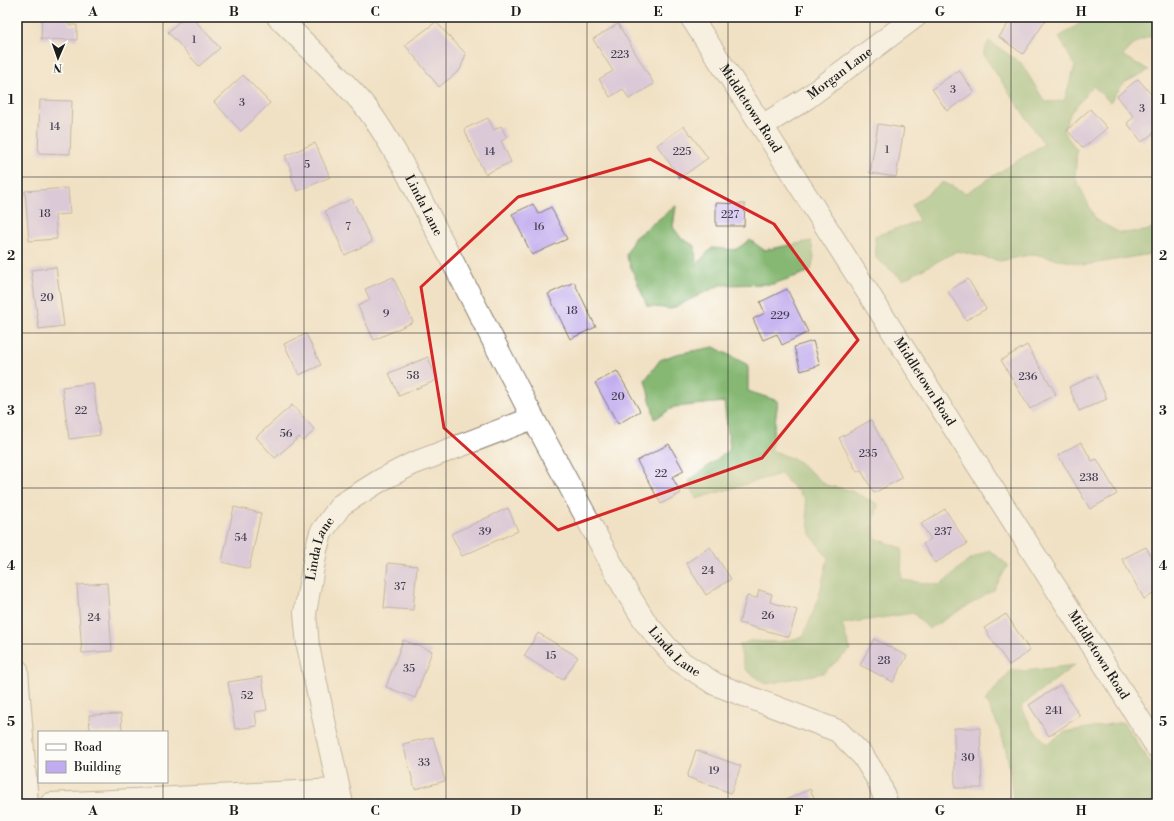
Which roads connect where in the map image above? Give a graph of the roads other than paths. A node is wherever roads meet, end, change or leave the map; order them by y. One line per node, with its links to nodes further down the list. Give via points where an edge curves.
1 (278, 17): 5 (street, Linda Lane, via 347,86 381,129 404,167)
2 (691, 17): 4 (street, Middletown Road)
3 (915, 17): 4 (street, Morgan Lane, via 807,98)
4 (762, 126): 7 (street, Middletown Road)
5 (533, 418): 9 (street, Linda Lane, via 412,464 381,480 341,504 321,533 305,614 308,646); 11 (street, Linda Lane, via 625,589 646,623 678,660 716,684 838,731 863,756 878,780)
6 (17, 670): 8 (street)
7 (1157, 746)
8 (24, 794)
9 (340, 797): 10 (street)
10 (51, 804)
11 (887, 804)

